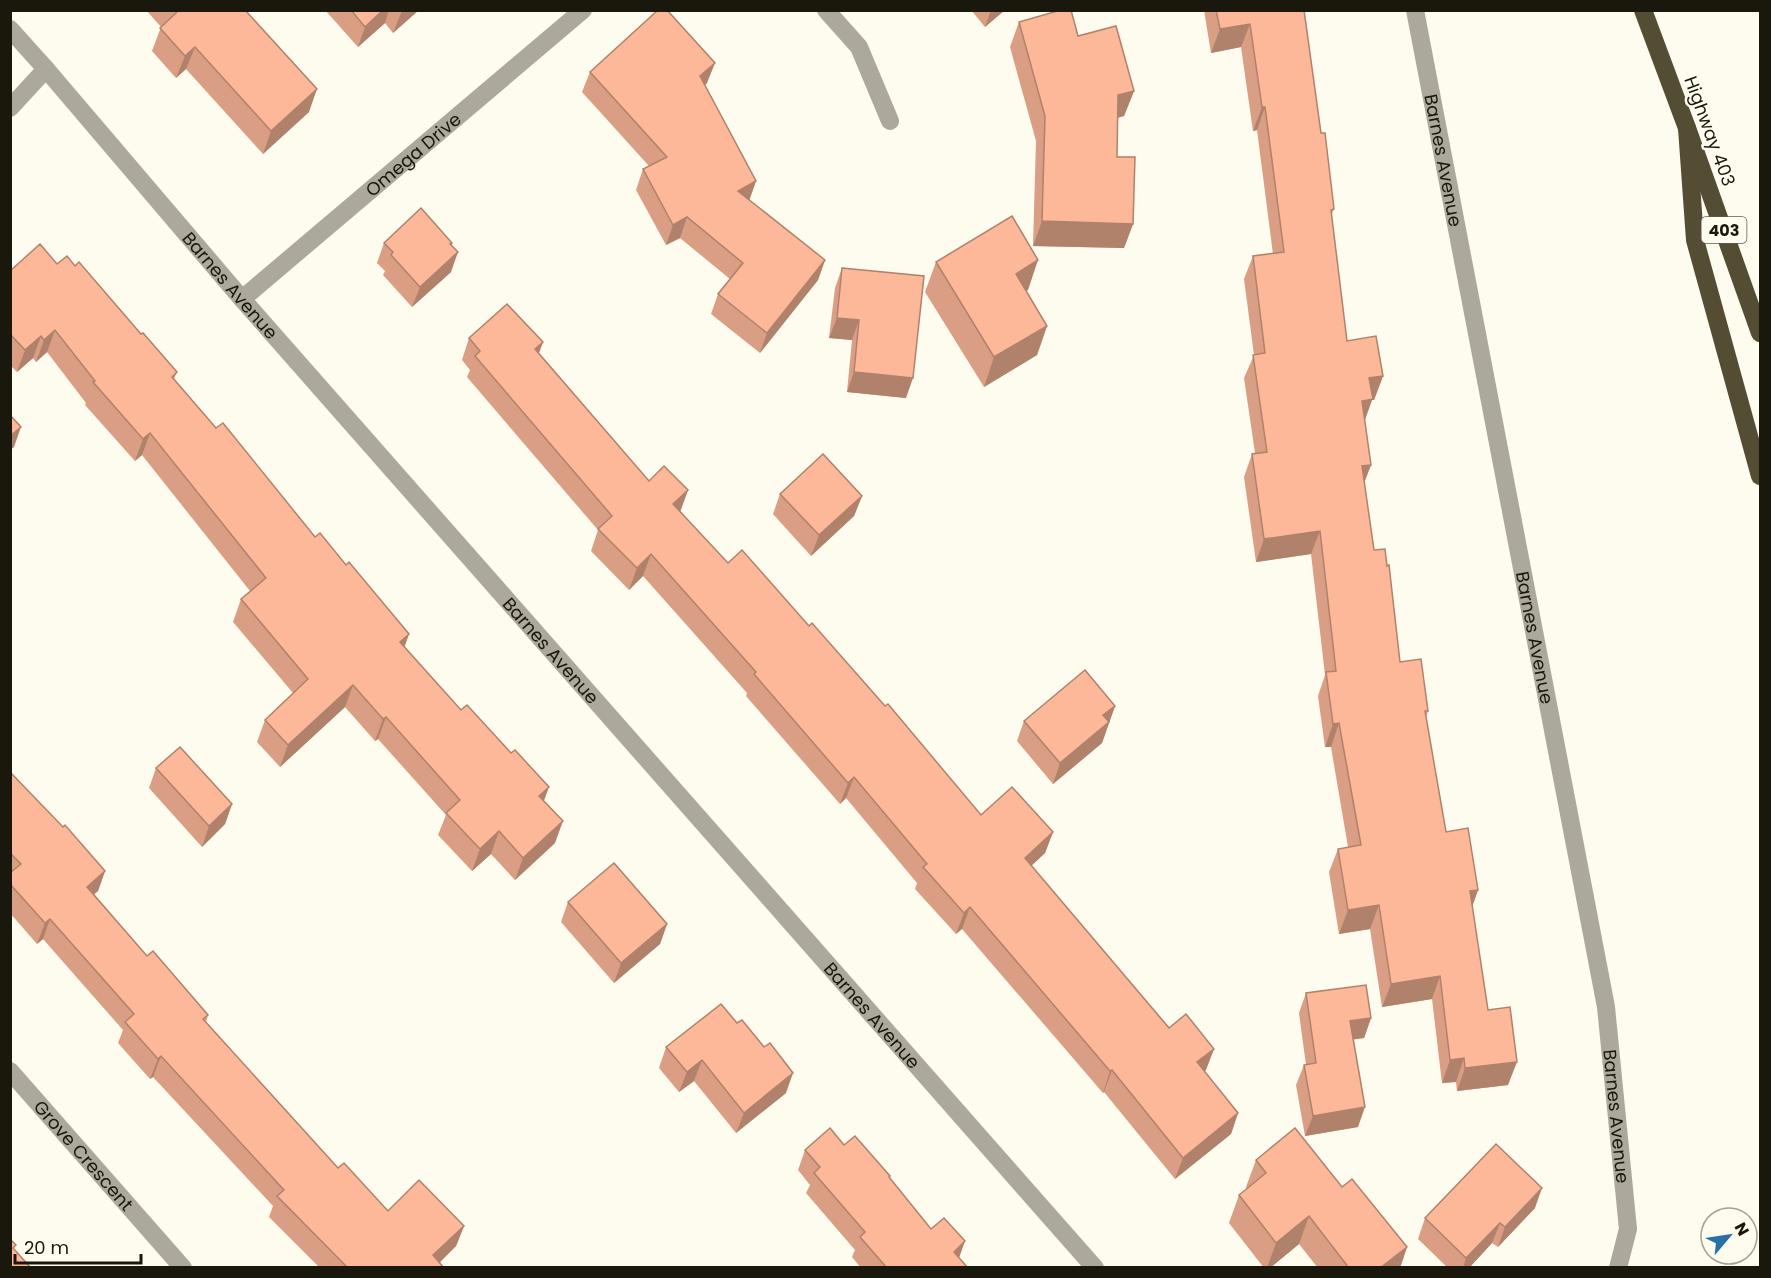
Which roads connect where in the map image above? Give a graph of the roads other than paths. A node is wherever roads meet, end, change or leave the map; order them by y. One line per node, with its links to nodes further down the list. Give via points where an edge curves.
1 (583, 10): 10 (street, Omega Drive)
2 (826, 10): 8 (street, via 859,47)
3 (1415, 10): 16 (street, Barnes Avenue, via 1606,1007 1628,1229)
4 (1643, 10): 9 (highway, Highway 403 / 403)
5 (10, 29): 6 (street, Barnes Avenue)
6 (46, 69): 7 (street); 10 (street, Barnes Avenue)
7 (10, 108)
8 (890, 121)
9 (1687, 128): 11 (highway, Highway 403 / 403); 12 (highway, via 1695,240)
10 (242, 299): 15 (street, Barnes Avenue)
11 (1761, 333)
12 (1761, 476)
13 (10, 1071): 14 (street, Grove Crescent)
14 (183, 1268)
15 (1095, 1268)
16 (1618, 1268)

